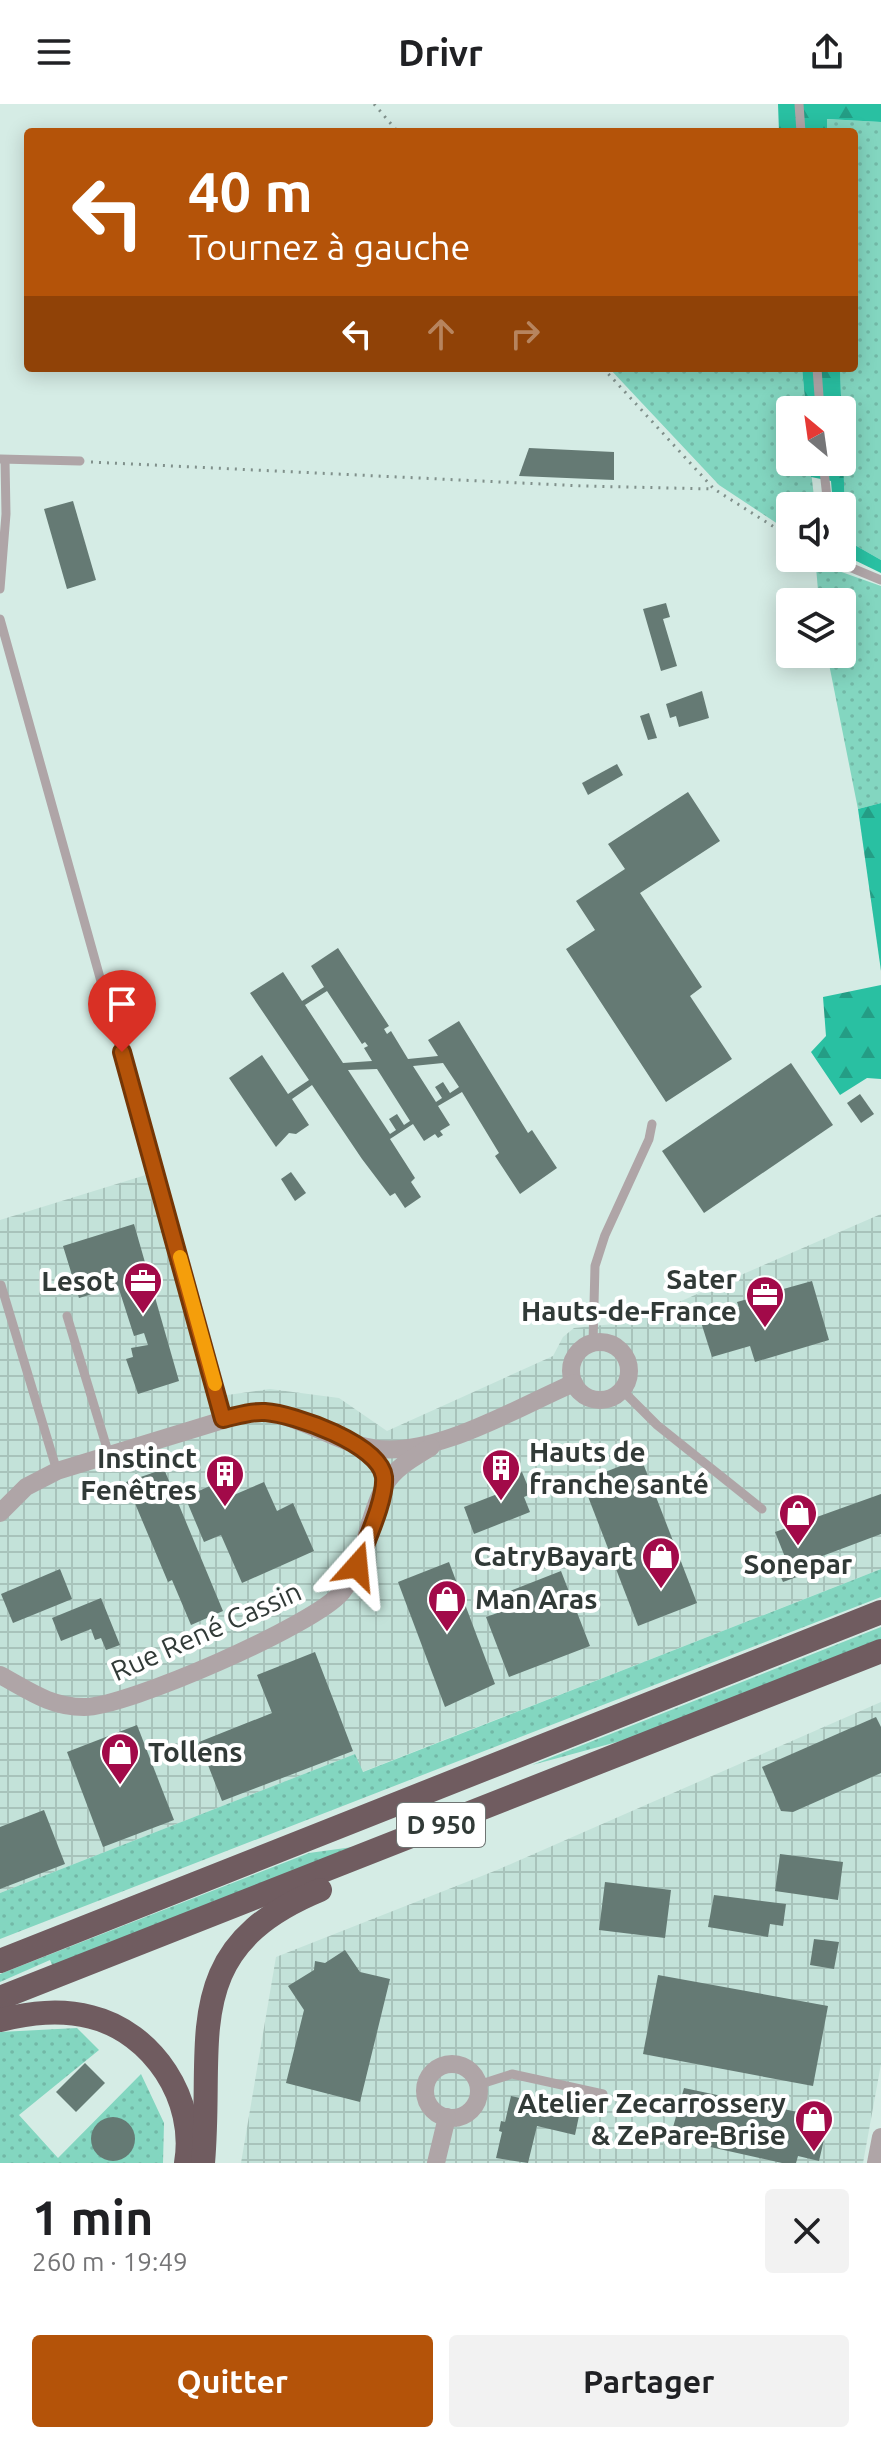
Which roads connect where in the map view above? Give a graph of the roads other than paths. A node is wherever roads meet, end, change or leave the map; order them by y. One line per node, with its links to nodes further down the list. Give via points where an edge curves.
1 (799, 104): 2 (lane)
2 (801, 128)
3 (817, 372): 4 (lane)
4 (819, 396)
5 (2, 460): 6 (lane); 9 (lane, via 6,514)
6 (80, 461)
7 (856, 570): 8 (lane)
8 (881, 580)
9 (0, 589)
10 (0, 619): 17 (lane)
11 (652, 1124): 14 (lane, via 595,1266)
12 (1, 1285): 21 (lane)
13 (67, 1316): 20 (lane)
14 (593, 1343): 15 (street, via 573,1361); 16 (street, via 610,1344 624,1354 629,1371)
15 (574, 1383): 16 (street, via 598,1400); 18 (street)
16 (622, 1390): 23 (lane, via 657,1425)
17 (223, 1419): 19 (street, via 272,1413); 20 (street)
18 (442, 1440): 19 (street, via 393,1449); 22 (street, Rue René Cassin)
19 (363, 1446): 22 (street, via 380,1466)
20 (109, 1455): 21 (street)
21 (57, 1471): 24 (street, via 26,1487)
22 (383, 1487): 27 (street, Rue René Cassin, via 352,1577 327,1607 295,1626 152,1689 96,1706 54,1703)
23 (762, 1509)
24 (0, 1513)
25 (881, 1612): 29 (highway, D 950)
26 (881, 1651): 28 (highway, D 950)
27 (0, 1675)
28 (630, 1751): 30 (highway, D 950); 37 (highway, via 469,1827 292,1901 253,1927 228,1960 211,2001)
29 (5, 1958)
30 (0, 1998)
31 (0, 2020): 36 (highway, via 74,2013 113,2025 138,2041 181,2099)
32 (478, 2085): 33 (lane, via 512,2074); 34 (street, via 470,2111); 34 (street, via 460,2065 432,2072 425,2086 427,2101)
33 (603, 2094)
34 (447, 2117): 38 (street)
35 (881, 2137): 39 (street)
36 (186, 2163)
37 (203, 2163)
38 (436, 2163)
39 (876, 2163)

